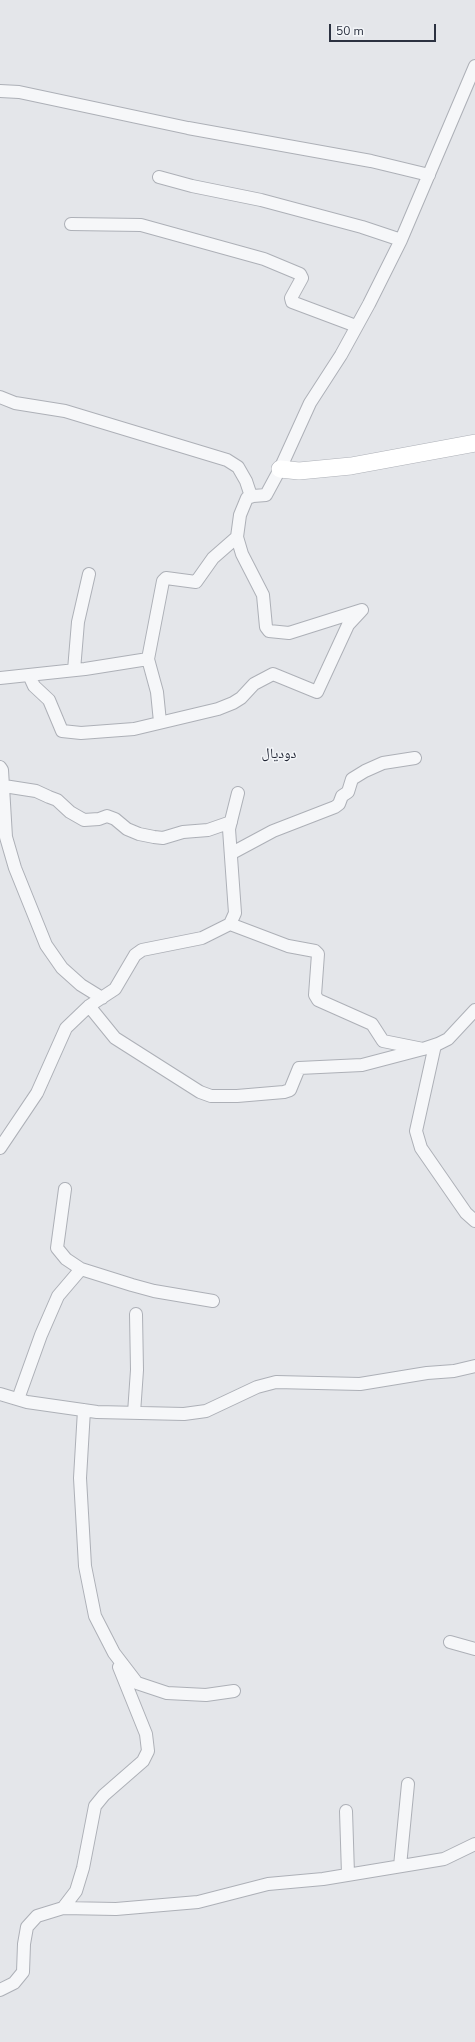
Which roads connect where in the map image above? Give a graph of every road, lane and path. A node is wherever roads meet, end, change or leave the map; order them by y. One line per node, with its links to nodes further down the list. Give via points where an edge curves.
1 (475, 66): 3 (street)
2 (0, 91): 3 (street, via 19,92 188,128 371,161)
3 (429, 175): 6 (street)
4 (159, 177): 6 (street, via 261,200)
5 (71, 224): 7 (street, via 141,225 264,259 300,274 302,278 291,298 292,302)
6 (401, 240): 7 (street)
7 (356, 326): 10 (street, via 310,403)
8 (0, 398): 11 (street, via 65,412 227,460 238,467)
9 (475, 443): 10 (street, via 351,466 300,471)
10 (280, 469): 11 (street, via 266,495)
11 (251, 496): 12 (street, via 247,498 240,515)
12 (237, 537): 14 (street, via 213,558 196,582 166,578 163,581); 18 (street, via 242,554 263,595 266,627 269,631 289,634 362,610 348,625 316,692 273,674 254,684 233,703 218,709)
13 (89, 574): 15 (street, via 78,622)
14 (148, 659): 15 (street); 18 (street, via 157,692)
15 (74, 670): 16 (street)
16 (29, 675): 17 (street); 18 (street, via 34,686 50,700 62,731 81,733 134,729)
17 (0, 678)
18 (160, 722)
19 (415, 758): 24 (street, via 383,763 365,771 352,779 348,792 335,807 273,831)
20 (0, 767): 21 (street)
21 (4, 786): 23 (street, via 36,791 57,800 84,820 107,816 127,829 154,837 163,838 183,832 208,830); 26 (street, via 6,837 15,868 46,945 62,968 81,985)
22 (238, 793): 23 (street)
23 (231, 822): 24 (street, via 229,829)
24 (232, 853): 25 (street, via 235,913)
25 (230, 924): 26 (street, via 202,938 142,950 135,955 115,989); 30 (street, via 288,946 315,951 318,954 315,996 318,1000 372,1024 383,1041)
26 (102, 998): 27 (street)
27 (89, 1006): 30 (street, via 114,1038 200,1092 211,1096 284,1092 290,1090 299,1068 362,1065); 31 (street, via 66,1028 37,1093)
28 (475, 1010): 29 (street, via 448,1039)
29 (435, 1045): 30 (street); 33 (street, via 416,1132 421,1148)
30 (423, 1049)
31 (0, 1148)
32 (65, 1189): 34 (street, via 57,1248 66,1259)
33 (475, 1222)
34 (81, 1269): 35 (street, via 154,1291); 39 (street, via 58,1296)
35 (213, 1301)
36 (136, 1314): 41 (street, via 137,1370)
37 (475, 1366): 41 (street, via 360,1384 276,1382 257,1387 206,1411 184,1414)
38 (0, 1394): 39 (street)
39 (18, 1399): 40 (street)
40 (84, 1410): 41 (street); 44 (street, via 80,1478 85,1566 95,1616)
41 (134, 1413)
42 (450, 1642): 43 (street)
43 (475, 1649)
44 (114, 1653): 45 (street, via 137,1683 167,1693 206,1695); 51 (street, via 146,1734 148,1751 143,1761 95,1806 83,1868 76,1890)
45 (234, 1691)
46 (408, 1784): 49 (street)
47 (346, 1811): 50 (street)
48 (475, 1844): 49 (street, via 444,1859)
49 (400, 1866): 50 (street)
50 (348, 1874): 51 (street, via 268,1884 198,1902 116,1909)
51 (63, 1908): 52 (street, via 37,1916 27,1927 23,1972 14,1983)
52 (0, 1990)

